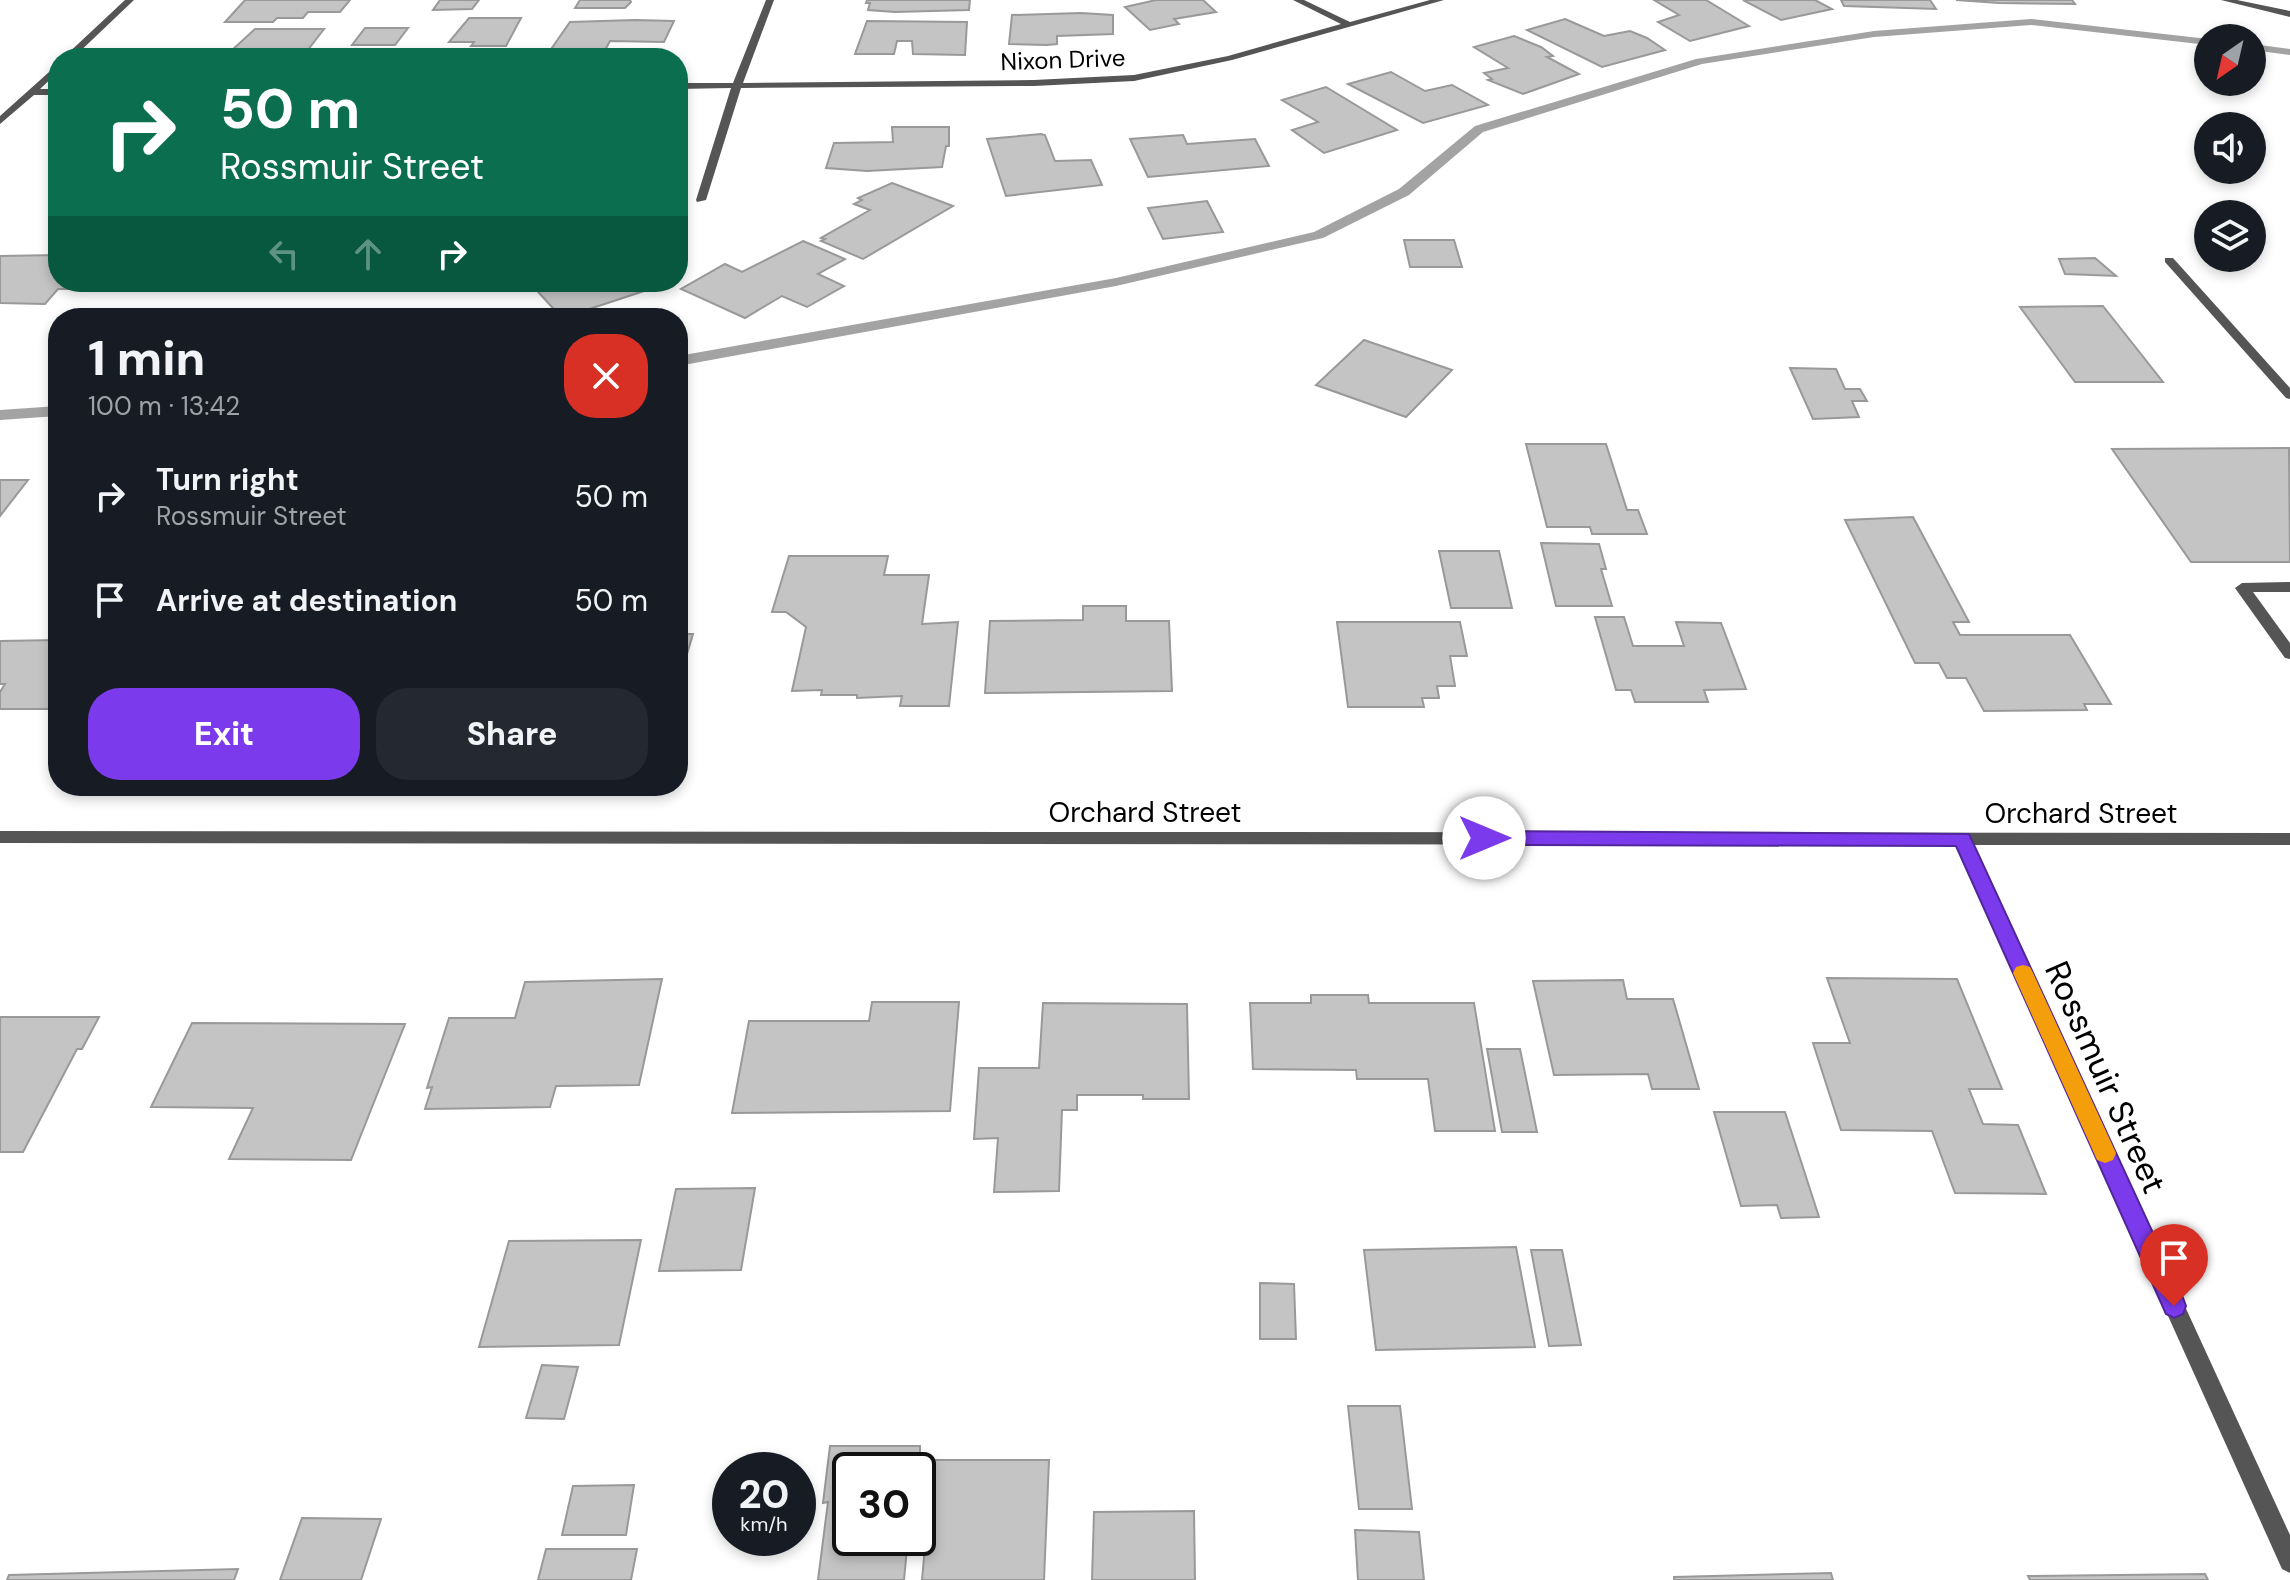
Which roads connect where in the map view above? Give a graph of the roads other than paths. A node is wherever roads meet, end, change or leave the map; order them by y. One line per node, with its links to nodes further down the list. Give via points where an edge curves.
1 (130, 0): 8 (street)
2 (770, 0): 10 (street)
3 (1297, 0): 7 (street)
4 (1440, 0): 7 (street, Nixon Drive)
5 (2225, 0): 6 (street)
6 (2290, 14)
7 (1349, 25): 10 (street, Nixon Drive, via 1134,78)
8 (79, 48)
9 (48, 76): 12 (street)
10 (737, 85): 11 (street, Nixon Drive); 15 (street)
11 (688, 86)
12 (31, 92): 13 (street); 14 (street)
13 (48, 92)
14 (0, 121)
15 (701, 200)
16 (2169, 260): 17 (street)
17 (2290, 395)
18 (2290, 587): 19 (street, via 2242,588)
19 (2290, 654)
20 (0, 837): 21 (street, Orchard Street)
21 (1962, 839): 22 (street, Orchard Street); 23 (street, Rossmuir Street)
22 (2290, 839)
23 (2290, 1561)

